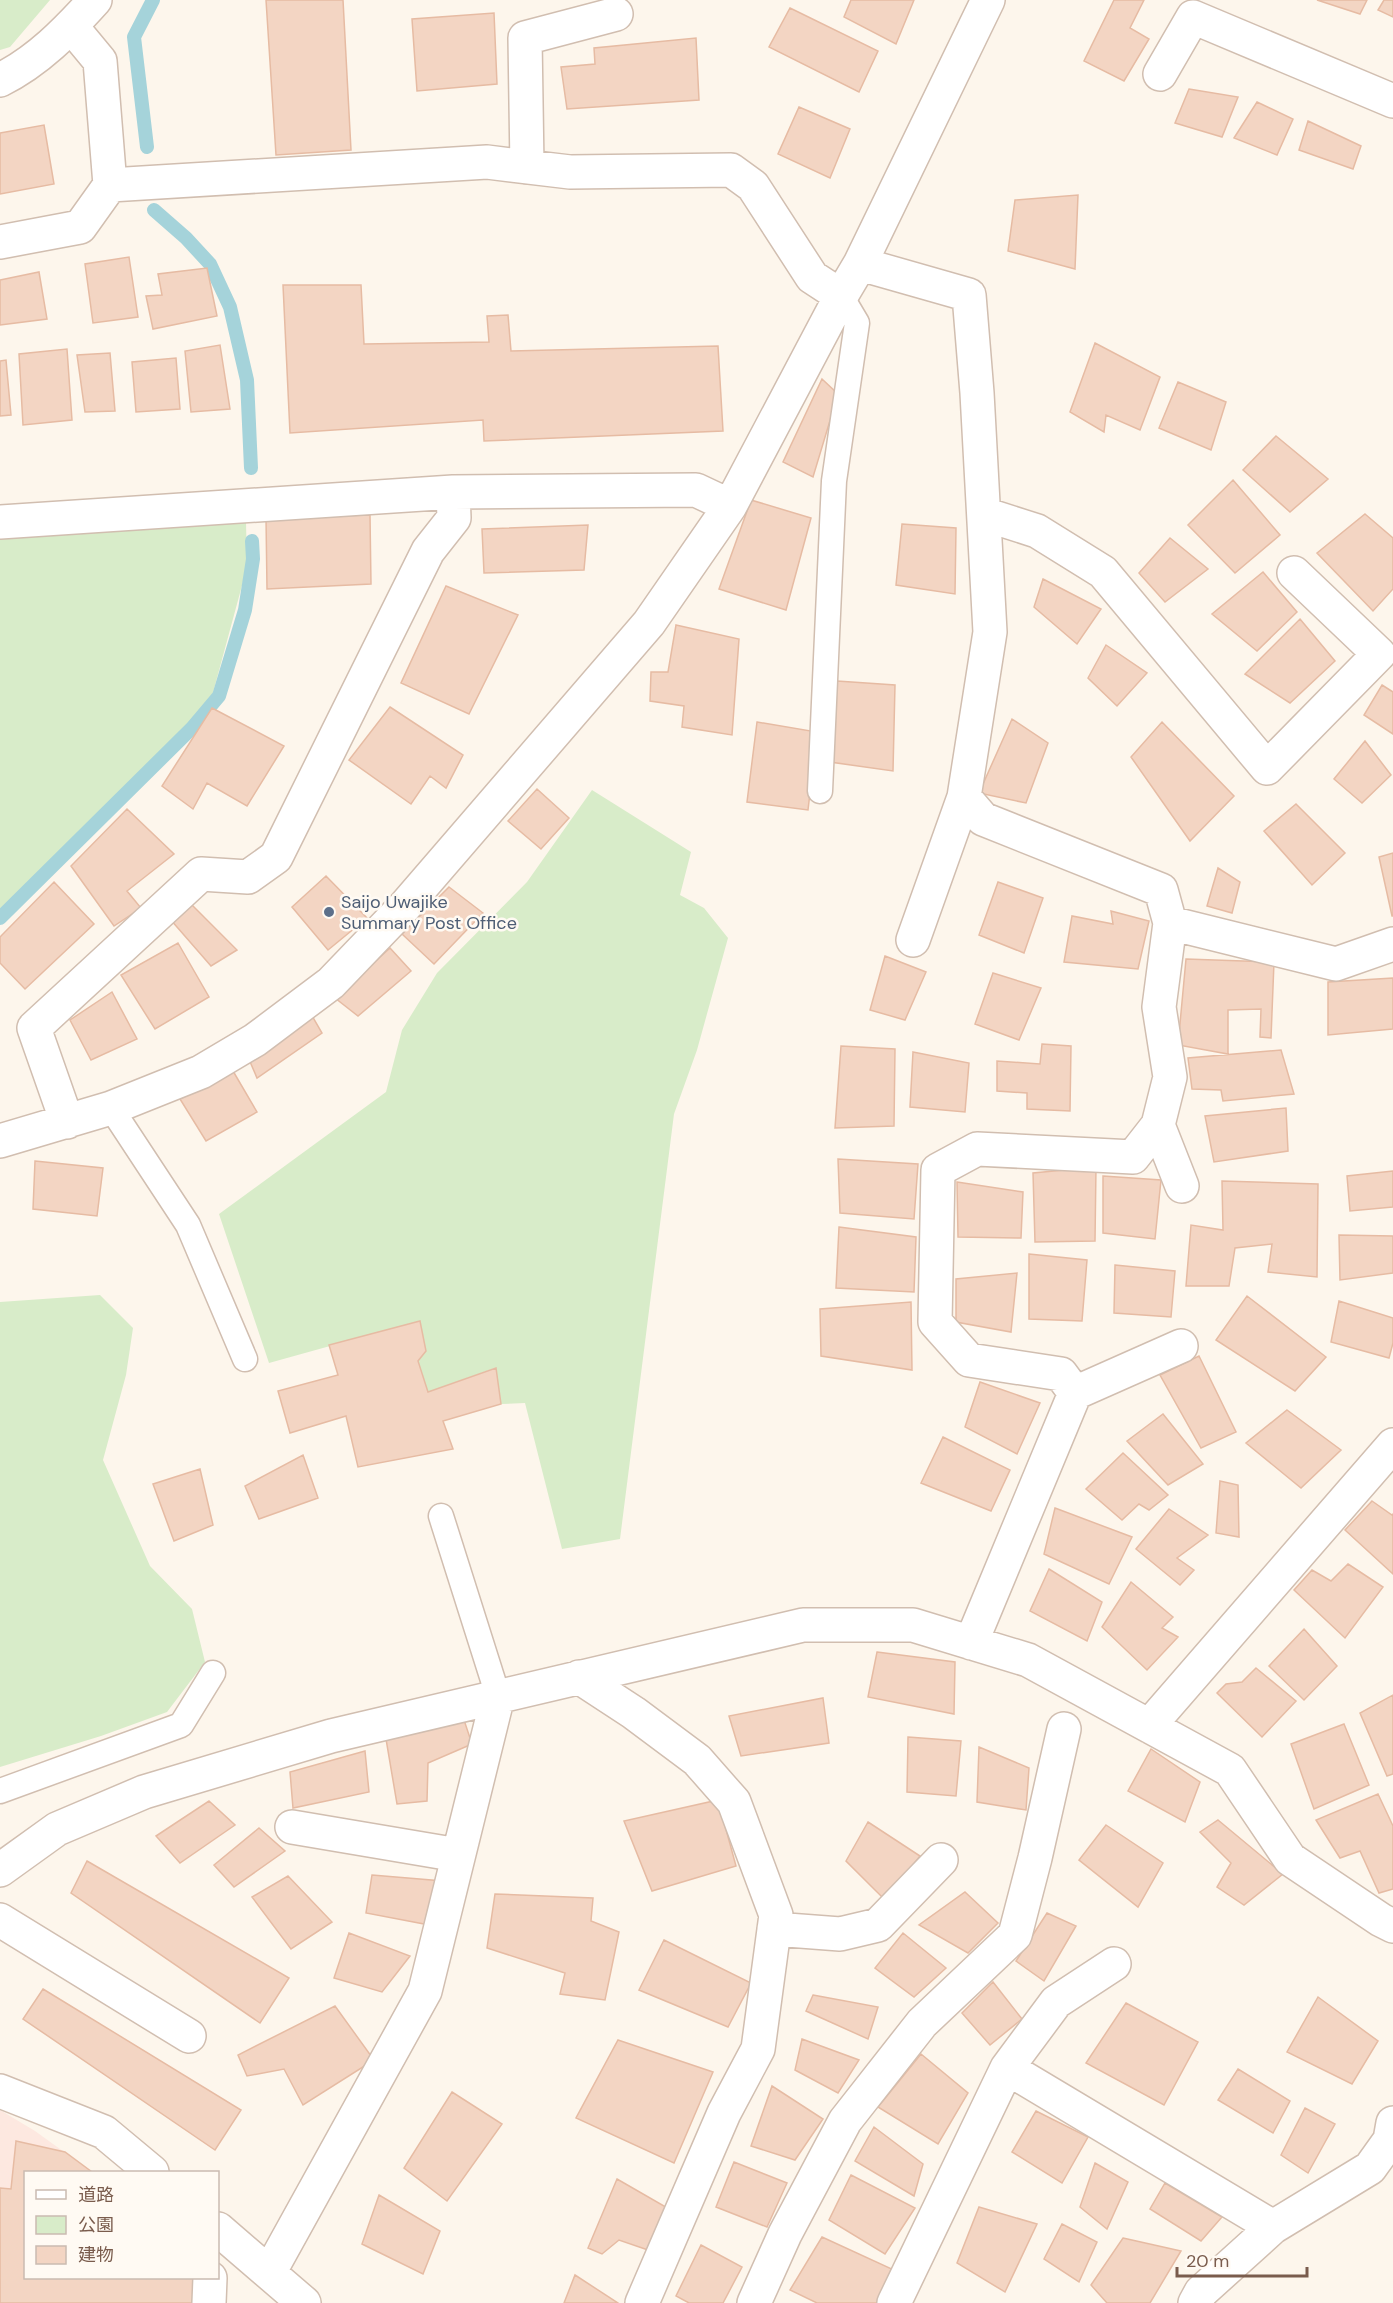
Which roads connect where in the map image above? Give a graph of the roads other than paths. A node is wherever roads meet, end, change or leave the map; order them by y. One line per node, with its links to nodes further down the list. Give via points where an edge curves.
1 (94, 0): 4 (street)
2 (988, 0): 11 (street)
3 (616, 14): 8 (street, via 525,38)
4 (71, 26): 6 (street, via 24,68); 9 (street, via 100,61)
5 (1160, 74): 7 (street, via 1193,17)
6 (0, 80)
7 (1393, 100)
8 (527, 167): 9 (street, via 487,162); 12 (street, via 570,172 731,170 753,186 812,277)
9 (110, 185): 10 (street, via 80,227)
10 (0, 242)
11 (860, 264): 12 (street); 15 (street, via 969,295)
12 (841, 296): 14 (street); 19 (lane, via 858,323 834,481)
13 (453, 492): 14 (street, via 696,490); 16 (street); 25 (street, via 454,518 428,551 276,857 248,877 201,874 34,1028)
14 (730, 506): 24 (street, via 649,623 405,906 331,983 255,1040 201,1072)
15 (984, 514): 18 (street, via 1037,531 1103,572 1267,768); 20 (street, via 990,632)
16 (0, 522)
17 (1294, 573): 18 (street)
18 (1386, 659)
19 (820, 791)
20 (964, 797): 21 (street, via 983,819 1161,890); 22 (street)
21 (1170, 923): 23 (street, via 1336,964); 26 (street, via 1159,1007 1170,1077)
22 (913, 940)
23 (1393, 944)
24 (111, 1108): 25 (street); 30 (lane, via 188,1225)
25 (67, 1122): 27 (street)
26 (1158, 1125): 28 (street); 31 (street, via 1133,1157 977,1149 938,1170 935,1322 969,1360 1061,1374)
27 (0, 1141)
28 (1182, 1186)
29 (1181, 1346): 31 (street)
30 (245, 1359)
31 (1075, 1394): 34 (street)
32 (1393, 1444): 38 (street)
33 (441, 1516): 37 (lane)
34 (971, 1643): 36 (street, via 913,1625 803,1625); 38 (street, via 1028,1660)
35 (213, 1673): 40 (lane, via 182,1725)
36 (579, 1677): 37 (street); 47 (street, via 697,1760 734,1802 776,1915)
37 (498, 1696): 42 (street); 44 (street, via 331,1736 144,1792 57,1829)
38 (1149, 1726): 46 (street, via 1230,1770 1290,1859)
39 (1064, 1729): 61 (street, via 1015,1935 922,2023 845,2121 785,2234)
40 (0, 1791)
41 (292, 1827): 42 (street)
42 (458, 1855): 56 (street, via 425,1991)
43 (941, 1860): 47 (street, via 878,1925 840,1934)
44 (0, 1870)
45 (0, 1920): 49 (street)
46 (1393, 1926)
47 (774, 1929): 60 (street, via 758,2049 724,2113)
48 (1114, 1964): 50 (street, via 1056,2002)
49 (189, 2036)
50 (1007, 2068): 54 (street); 62 (street)
51 (0, 2091): 53 (street, via 104,2132)
52 (1393, 2123): 54 (street, via 1390,2140 1370,2168)
53 (151, 2171)
54 (1273, 2228): 63 (street, via 1201,2292)
55 (219, 2231): 56 (street)
56 (269, 2273): 59 (street)
57 (210, 2279): 58 (street)
58 (209, 2303)
59 (304, 2303)
60 (642, 2303)
61 (754, 2303)
62 (894, 2303)
63 (1195, 2303)

